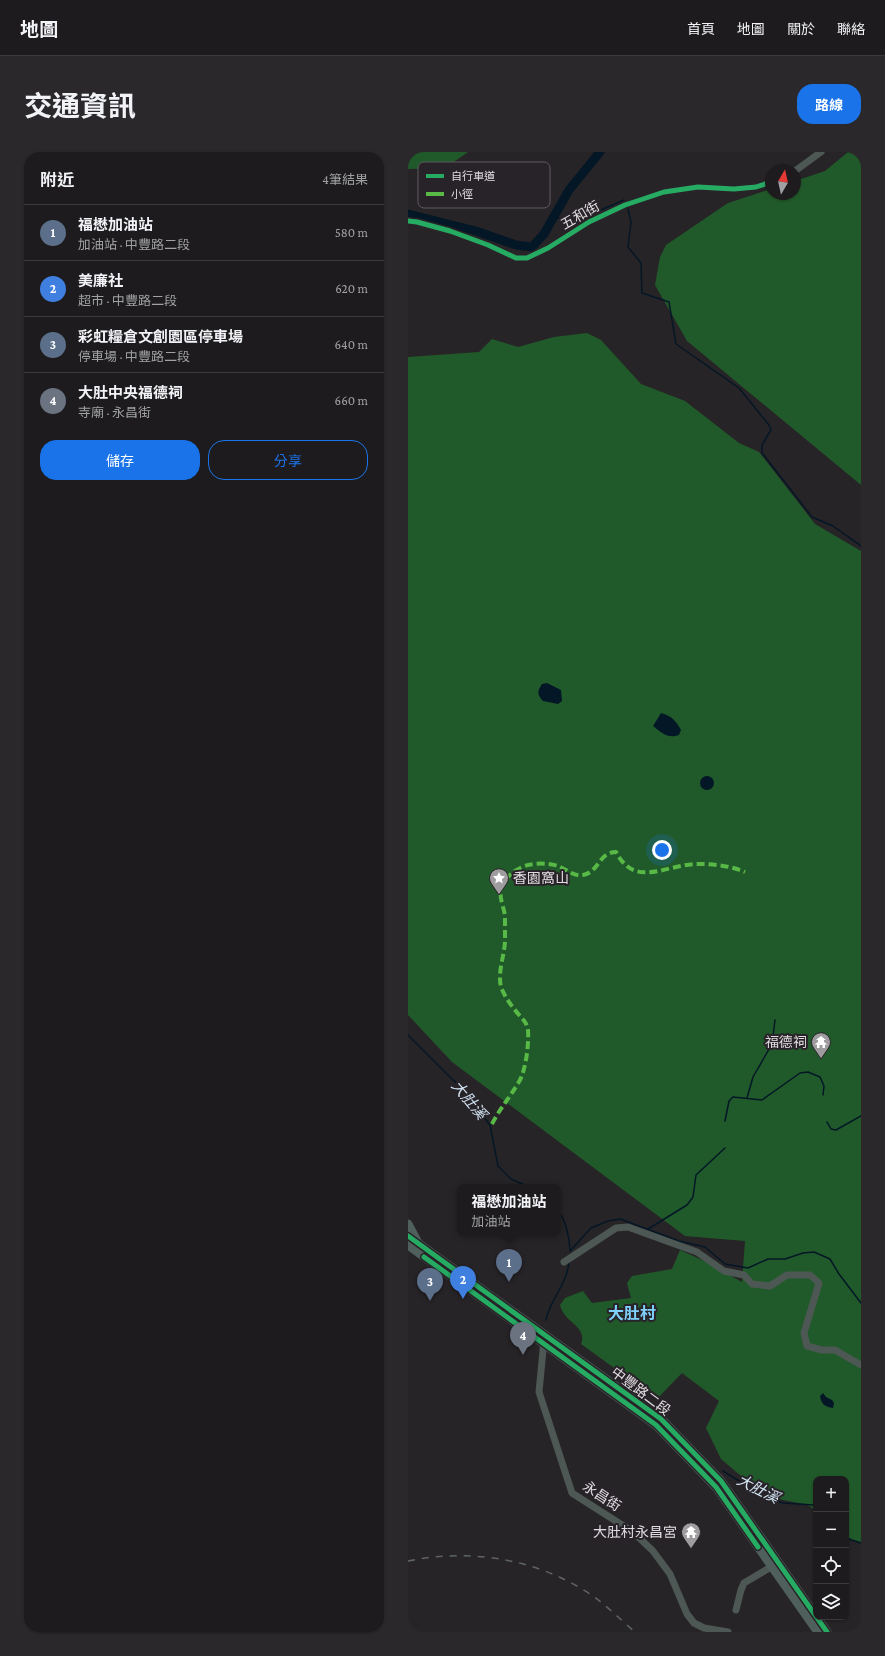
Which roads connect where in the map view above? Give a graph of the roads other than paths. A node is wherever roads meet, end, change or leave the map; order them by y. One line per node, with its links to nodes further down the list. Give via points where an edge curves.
1 (821, 152): 2 (street)
2 (801, 167)
3 (765, 184): 4 (street, 五和街, via 734,189 698,187 658,194 597,218 527,258 516,258 488,245)
4 (408, 221)
5 (408, 1224): 7 (main road)
6 (408, 1236): 7 (main road, 中豐路二段)
7 (413, 1246): 9 (main road, 中豐路二段)
8 (565, 1261): 10 (street, via 616,1228 628,1227 697,1252 724,1271 744,1275 752,1284 770,1286 787,1275 810,1275 818,1283 804,1333 807,1346 835,1350)
9 (544, 1338): 11 (main road, 中豐路二段, via 648,1418 686,1451); 13 (street, 永昌街, via 539,1392 572,1493 634,1532 653,1551 670,1574 687,1614 694,1623 704,1628)
10 (861, 1365)
11 (775, 1565): 12 (street, via 744,1583); 14 (main road, 中豐路二段); 15 (main road, 中豐路二段)
12 (736, 1610)
13 (728, 1632)
14 (818, 1632)
15 (827, 1632)

